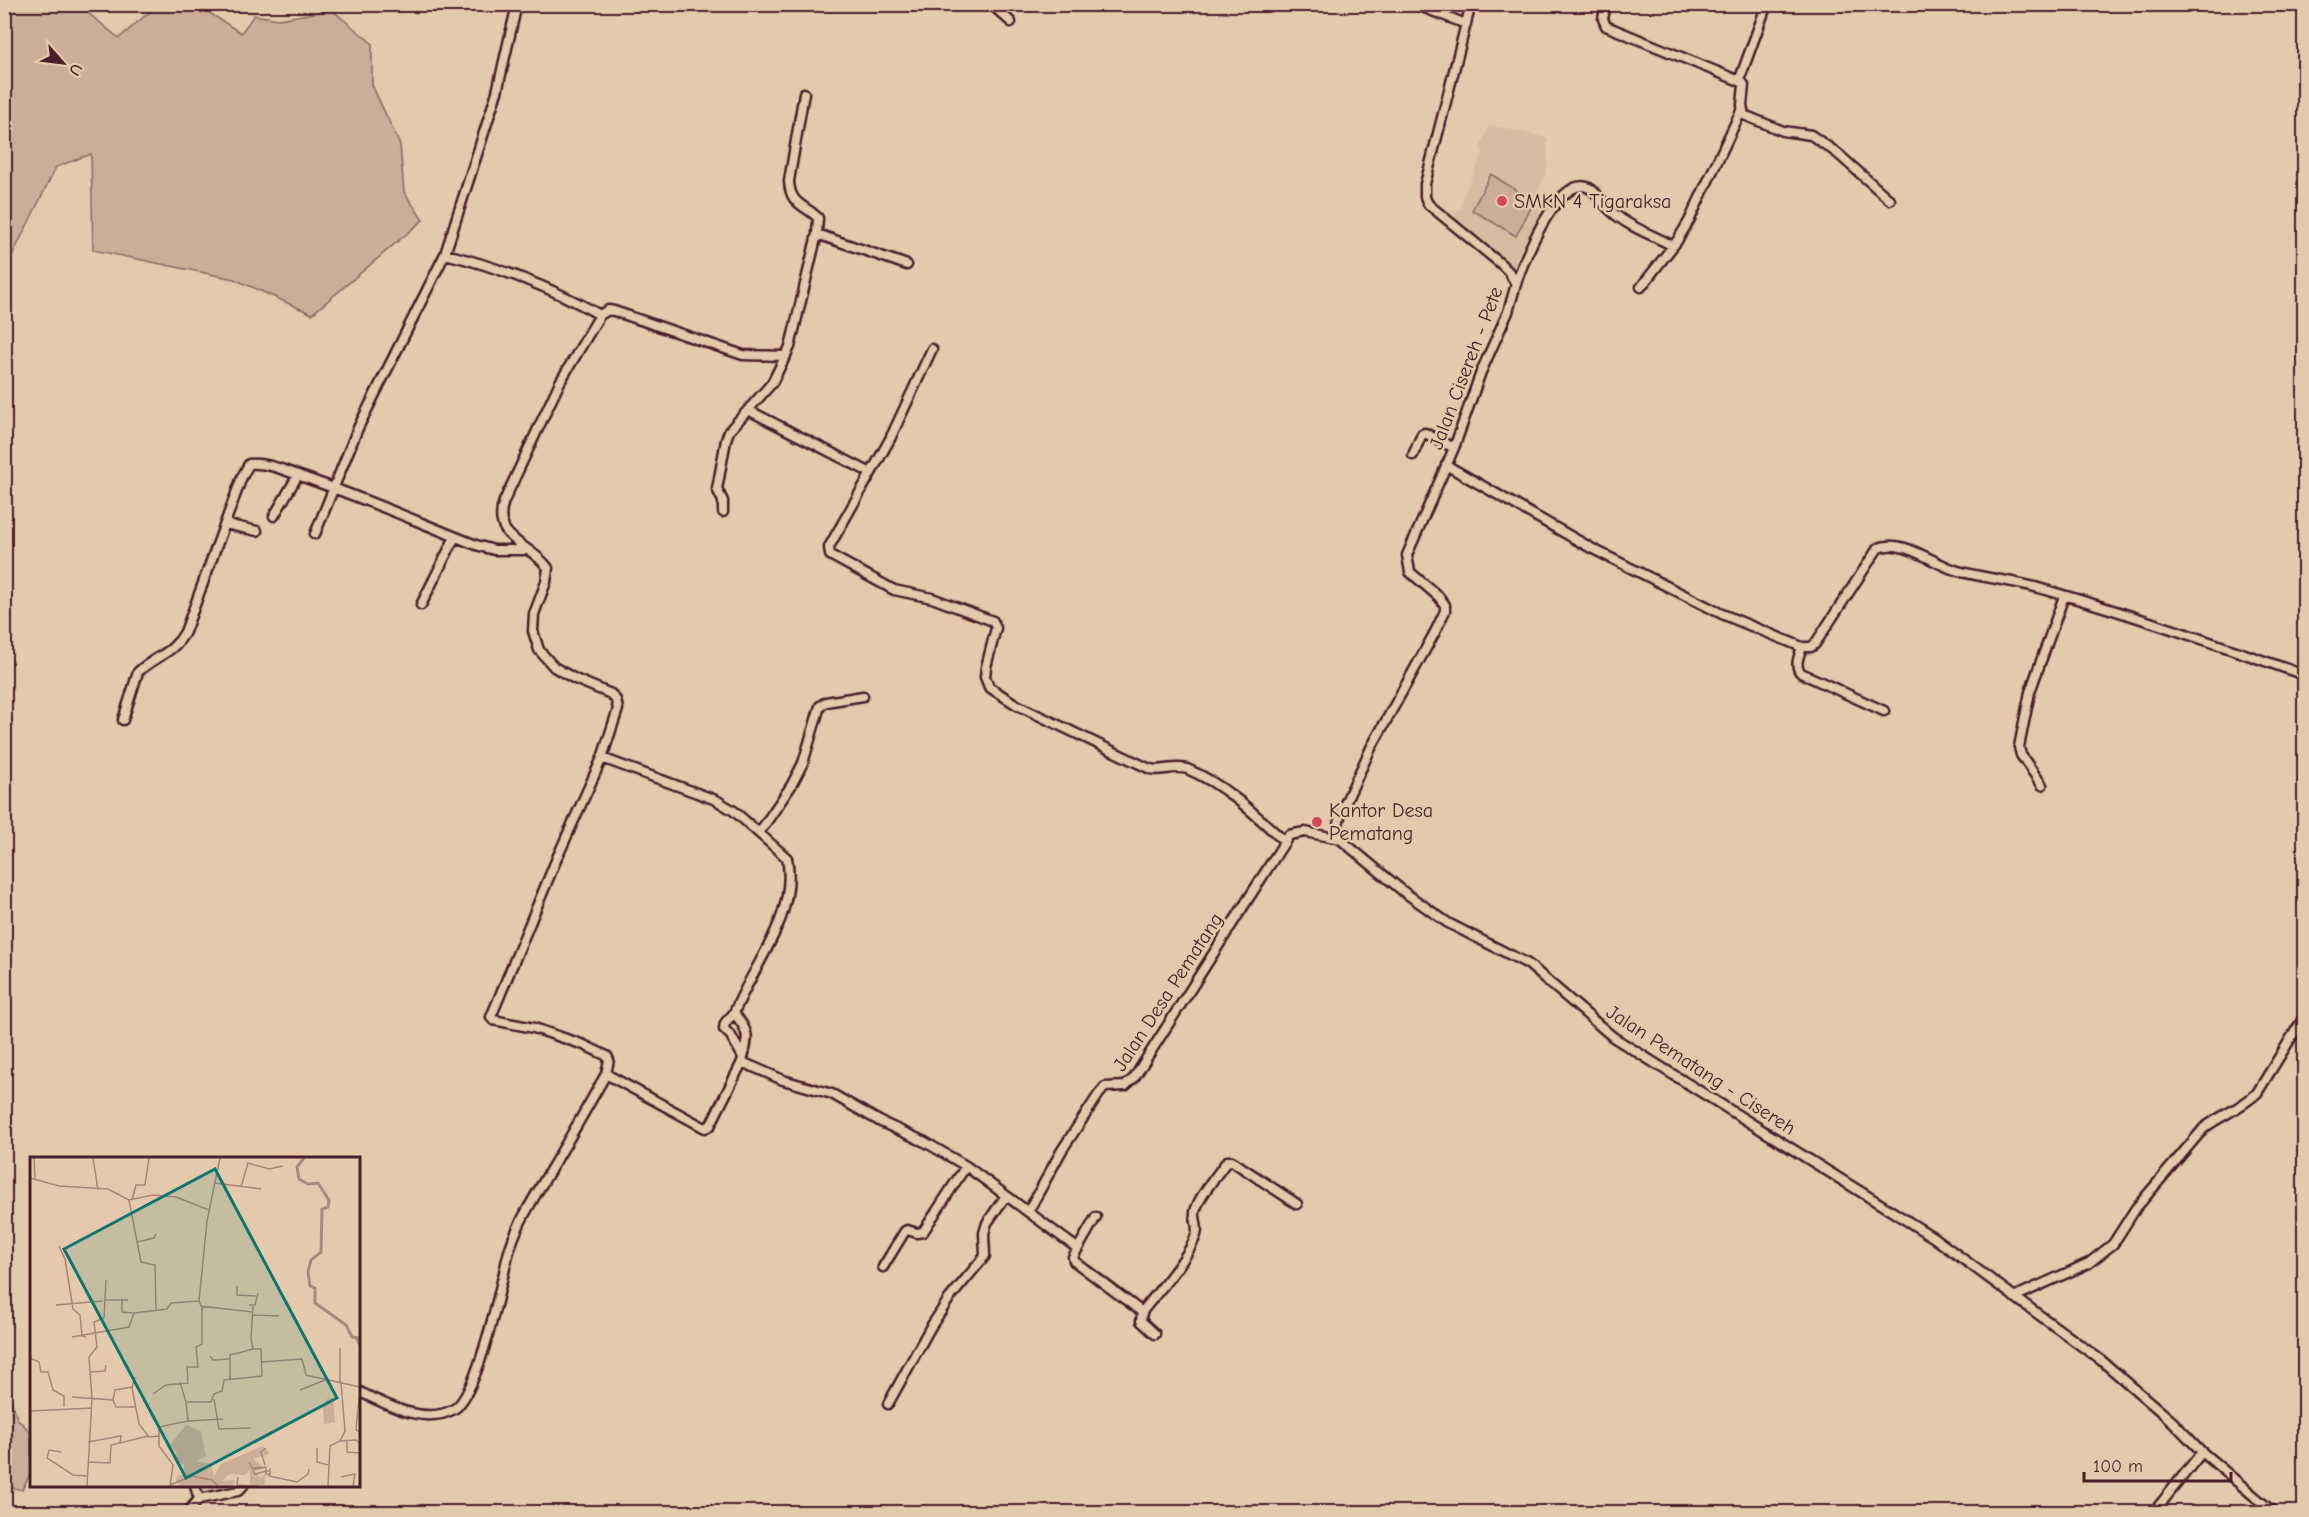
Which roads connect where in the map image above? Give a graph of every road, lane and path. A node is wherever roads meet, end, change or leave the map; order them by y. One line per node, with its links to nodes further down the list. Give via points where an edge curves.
1 (5, 4): 8 (street)
2 (517, 4): 17 (street, via 497,92)
3 (991, 4): 9 (street)
4 (1414, 4): 10 (street)
5 (1471, 4): 10 (street, Jalan Cisereh - Pete)
6 (1606, 4): 11 (street, via 1604,23 1612,30)
7 (1767, 4): 11 (street)
8 (4, 13)
9 (1011, 22)
10 (1466, 24): 19 (street, Jalan Cisereh - Pete, via 1433,147 1425,197 1428,204 1501,264)
11 (1739, 81): 13 (street, via 1744,85)
12 (804, 93): 15 (street, via 789,190 797,203 818,218)
13 (1742, 109): 14 (street, via 1747,117 1771,128 1812,135); 16 (street)
14 (1890, 200)
15 (817, 234): 18 (street); 23 (street)
16 (1673, 246): 19 (street, via 1618,216 1592,189 1575,186 1553,205); 20 (street)
17 (445, 254): 21 (street, via 530,282); 30 (street, via 358,428)
18 (907, 265)
19 (1516, 284): 25 (street, Jalan Cisereh - Pete)
20 (1641, 287)
21 (600, 315): 23 (street, via 614,311 743,355); 37 (street, via 560,382 502,507 508,534)
22 (932, 349): 28 (street)
23 (786, 356): 24 (street, via 772,382)
24 (748, 410): 28 (street); 31 (street, via 726,440 717,489)
25 (1454, 448): 26 (street, via 1425,433); 27 (street, Jalan Cisereh - Pete)
26 (1413, 455)
27 (1446, 465): 40 (street, via 1591,548 1722,614); 48 (street, via 1407,555 1410,572 1439,597 1445,611 1341,812)
28 (871, 472): 49 (street, via 829,547 830,555 894,590 932,598 993,621 996,628 985,677 988,687 1150,769 1186,769 1224,790)
29 (298, 475): 30 (street); 32 (street); 33 (street, via 249,464)
30 (333, 487): 35 (street); 36 (street)
31 (723, 512)
32 (274, 516)
33 (225, 524): 34 (street); 44 (street, via 185,632 171,651 138,672)
34 (257, 531)
35 (315, 534)
36 (455, 537): 37 (street, via 494,550); 39 (street)
37 (525, 550): 45 (street, via 546,564 549,572 534,614 533,631 539,650 555,667 616,700 616,716)
38 (2064, 596): 40 (street, via 1955,570 1888,544 1878,548 1815,644); 41 (street); 46 (street, via 2030,692 2019,747)
39 (421, 605)
40 (1802, 647): 43 (street, via 1797,665 1801,674)
41 (2304, 675)
42 (863, 696): 47 (street, via 820,706 803,763)
43 (1884, 711)
44 (123, 720)
45 (602, 758): 47 (street, via 716,800); 53 (street, via 491,1017 545,1031 607,1056)
46 (2042, 785)
47 (759, 833): 50 (street, via 787,858 786,902 772,941)
48 (1340, 839): 49 (street, via 1296,832); 61 (street, Jalan Pematang - Cisereh, via 1448,923 1528,964 1613,1037 1933,1237)
49 (1285, 842): 57 (street, Jalan Desa Pematang, via 1134,1078 1125,1086 1105,1087 1099,1094)
50 (734, 1013): 52 (street, via 746,1028 748,1039); 52 (street, via 724,1029)
51 (2304, 1017): 61 (street, via 2257,1093 2204,1128 2136,1208 2113,1244 2089,1263)
52 (742, 1059): 53 (street, via 707,1128); 54 (street, via 783,1080 832,1094)
53 (606, 1074): 64 (street, via 516,1232 488,1336 472,1382 458,1406 431,1415 411,1413)
54 (966, 1166): 55 (street); 60 (street, via 923,1232 905,1231)
55 (1005, 1197): 57 (street); 65 (street, via 987,1223 985,1256 949,1299)
56 (1297, 1204): 62 (street, via 1227,1161 1198,1205 1197,1235)
57 (1028, 1212): 59 (street)
58 (1096, 1217): 59 (street)
59 (1077, 1248): 62 (street, via 1073,1257 1077,1264)
60 (883, 1267)
61 (2014, 1297): 66 (street, Jalan Pematang - Cisereh, via 2123,1378)
62 (1142, 1312): 63 (street, via 1142,1321)
63 (1155, 1334)
64 (360, 1392)
65 (888, 1404)
66 (2202, 1452): 71 (street); 72 (street, Jalan Pematang - Cisereh)
67 (196, 1487): 69 (street)
68 (241, 1487): 69 (street)
69 (199, 1499): 70 (street)
70 (188, 1512)
71 (2154, 1512)
72 (2273, 1512)

